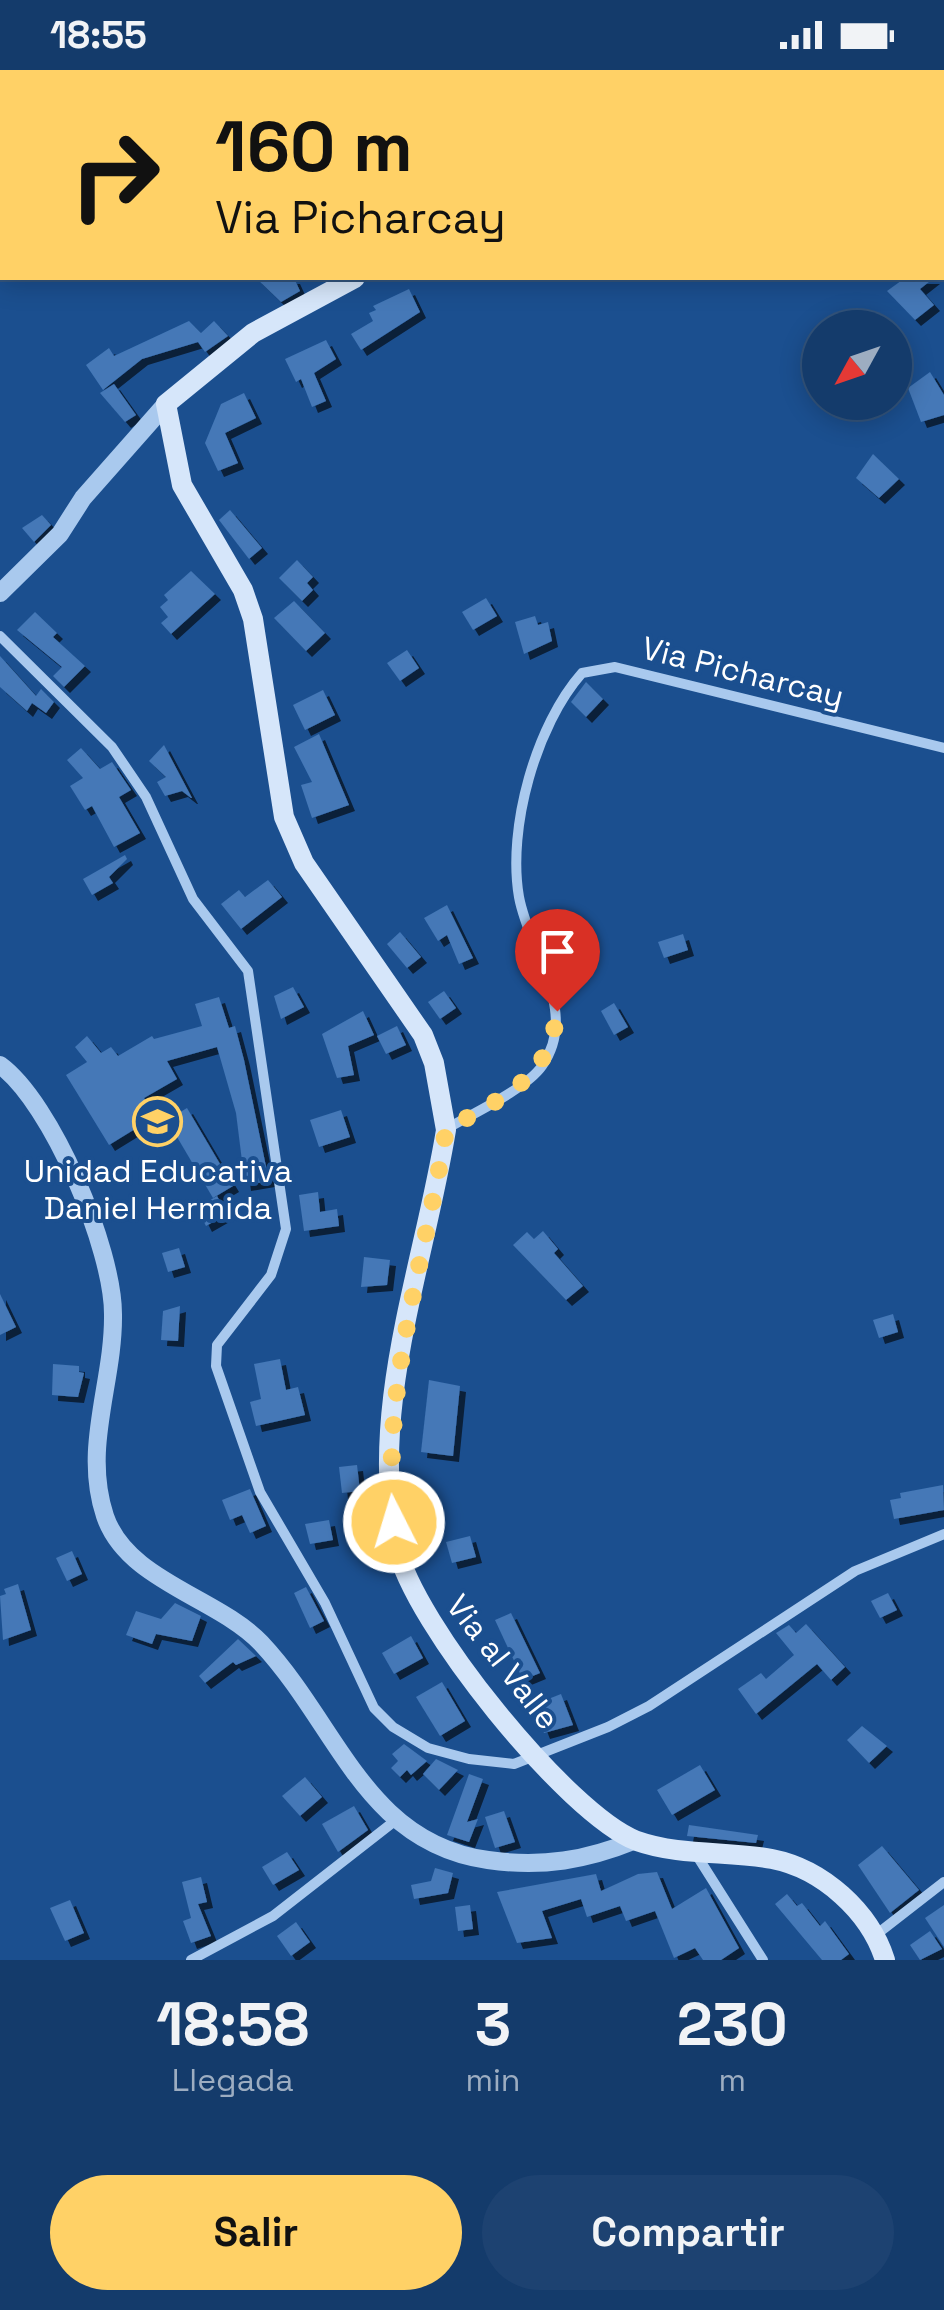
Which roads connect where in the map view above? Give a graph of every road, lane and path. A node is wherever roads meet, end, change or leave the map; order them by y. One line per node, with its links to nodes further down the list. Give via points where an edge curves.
1 (351, 280): 2 (main road, via 253,333)
2 (166, 404): 3 (street, via 60,534); 7 (main road, via 182,485 253,619 284,817 304,863 423,1035)
3 (0, 593)
4 (0, 636): 9 (street, via 112,747 146,797 193,899 248,970 286,1230 270,1276 217,1345 216,1366 260,1492 325,1604 374,1708 393,1728 428,1748 469,1759 514,1764)
5 (944, 748): 7 (street, Via Picharcay, via 615,667 582,674 548,719 517,848 520,897 557,1011 555,1039 541,1068)
6 (0, 1065): 10 (street, via 42,1109 112,1278 114,1317 94,1451 95,1484 107,1521 152,1570 261,1643)
7 (446, 1130): 9 (main road, Via al Valle, via 390,1428 397,1547 430,1620 480,1691)
8 (944, 1534): 9 (street, via 856,1572 648,1706)
9 (540, 1758): 11 (main road, Via al Valle, via 582,1802)
10 (396, 1820): 11 (street, via 452,1855 512,1864 574,1862); 15 (street, via 272,1916)
11 (636, 1840): 12 (main road, Via al Valle)
12 (694, 1850): 14 (main road, Via al Valle, via 774,1860 808,1872 843,1896); 16 (street)
13 (944, 1882): 14 (street)
14 (877, 1934): 17 (main road, Via al Valle)
15 (191, 1960)
16 (763, 1960)
17 (885, 1960)

